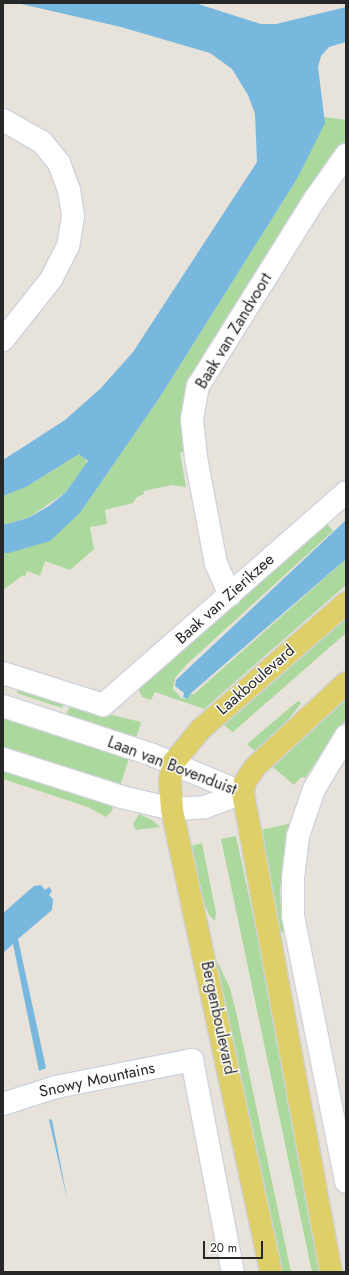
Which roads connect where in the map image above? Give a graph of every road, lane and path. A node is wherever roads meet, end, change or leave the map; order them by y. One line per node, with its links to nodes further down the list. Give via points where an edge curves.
1 (3, 120): 3 (street, via 42,142 59,163 69,190 73,216 68,246 52,278)
2 (346, 155): 5 (street, Baak van Zandvoort, via 315,199 198,386 192,419 196,458 216,564)
3 (7, 330)
4 (346, 492): 5 (street, Baak van Zierikzee)
5 (230, 595): 7 (street, Baak van Zierikzee, via 103,705)
6 (346, 603): 12 (main road, Laakboulevard, via 221,710 182,748)
7 (3, 673)
8 (346, 683): 13 (main road, via 255,767 244,782)
9 (3, 706): 12 (street, Laan van Bovenduist)
10 (346, 736): 16 (street, via 328,762 312,793 298,836 293,878 293,916)
11 (3, 759): 14 (street, Laan van Bovenduist, via 122,797)
12 (173, 763): 13 (street, Laan van Bovenduist); 14 (main road, Bergenboulevard)
13 (243, 793): 14 (street, Laan van Bovenduist, via 205,807); 19 (main road)
14 (172, 809): 18 (main road, Bergenboulevard)
15 (3, 1104): 17 (street, Snowy Mountains, via 56,1087 192,1060)
16 (346, 1182)
17 (233, 1272)
18 (271, 1272)
19 (331, 1272)

